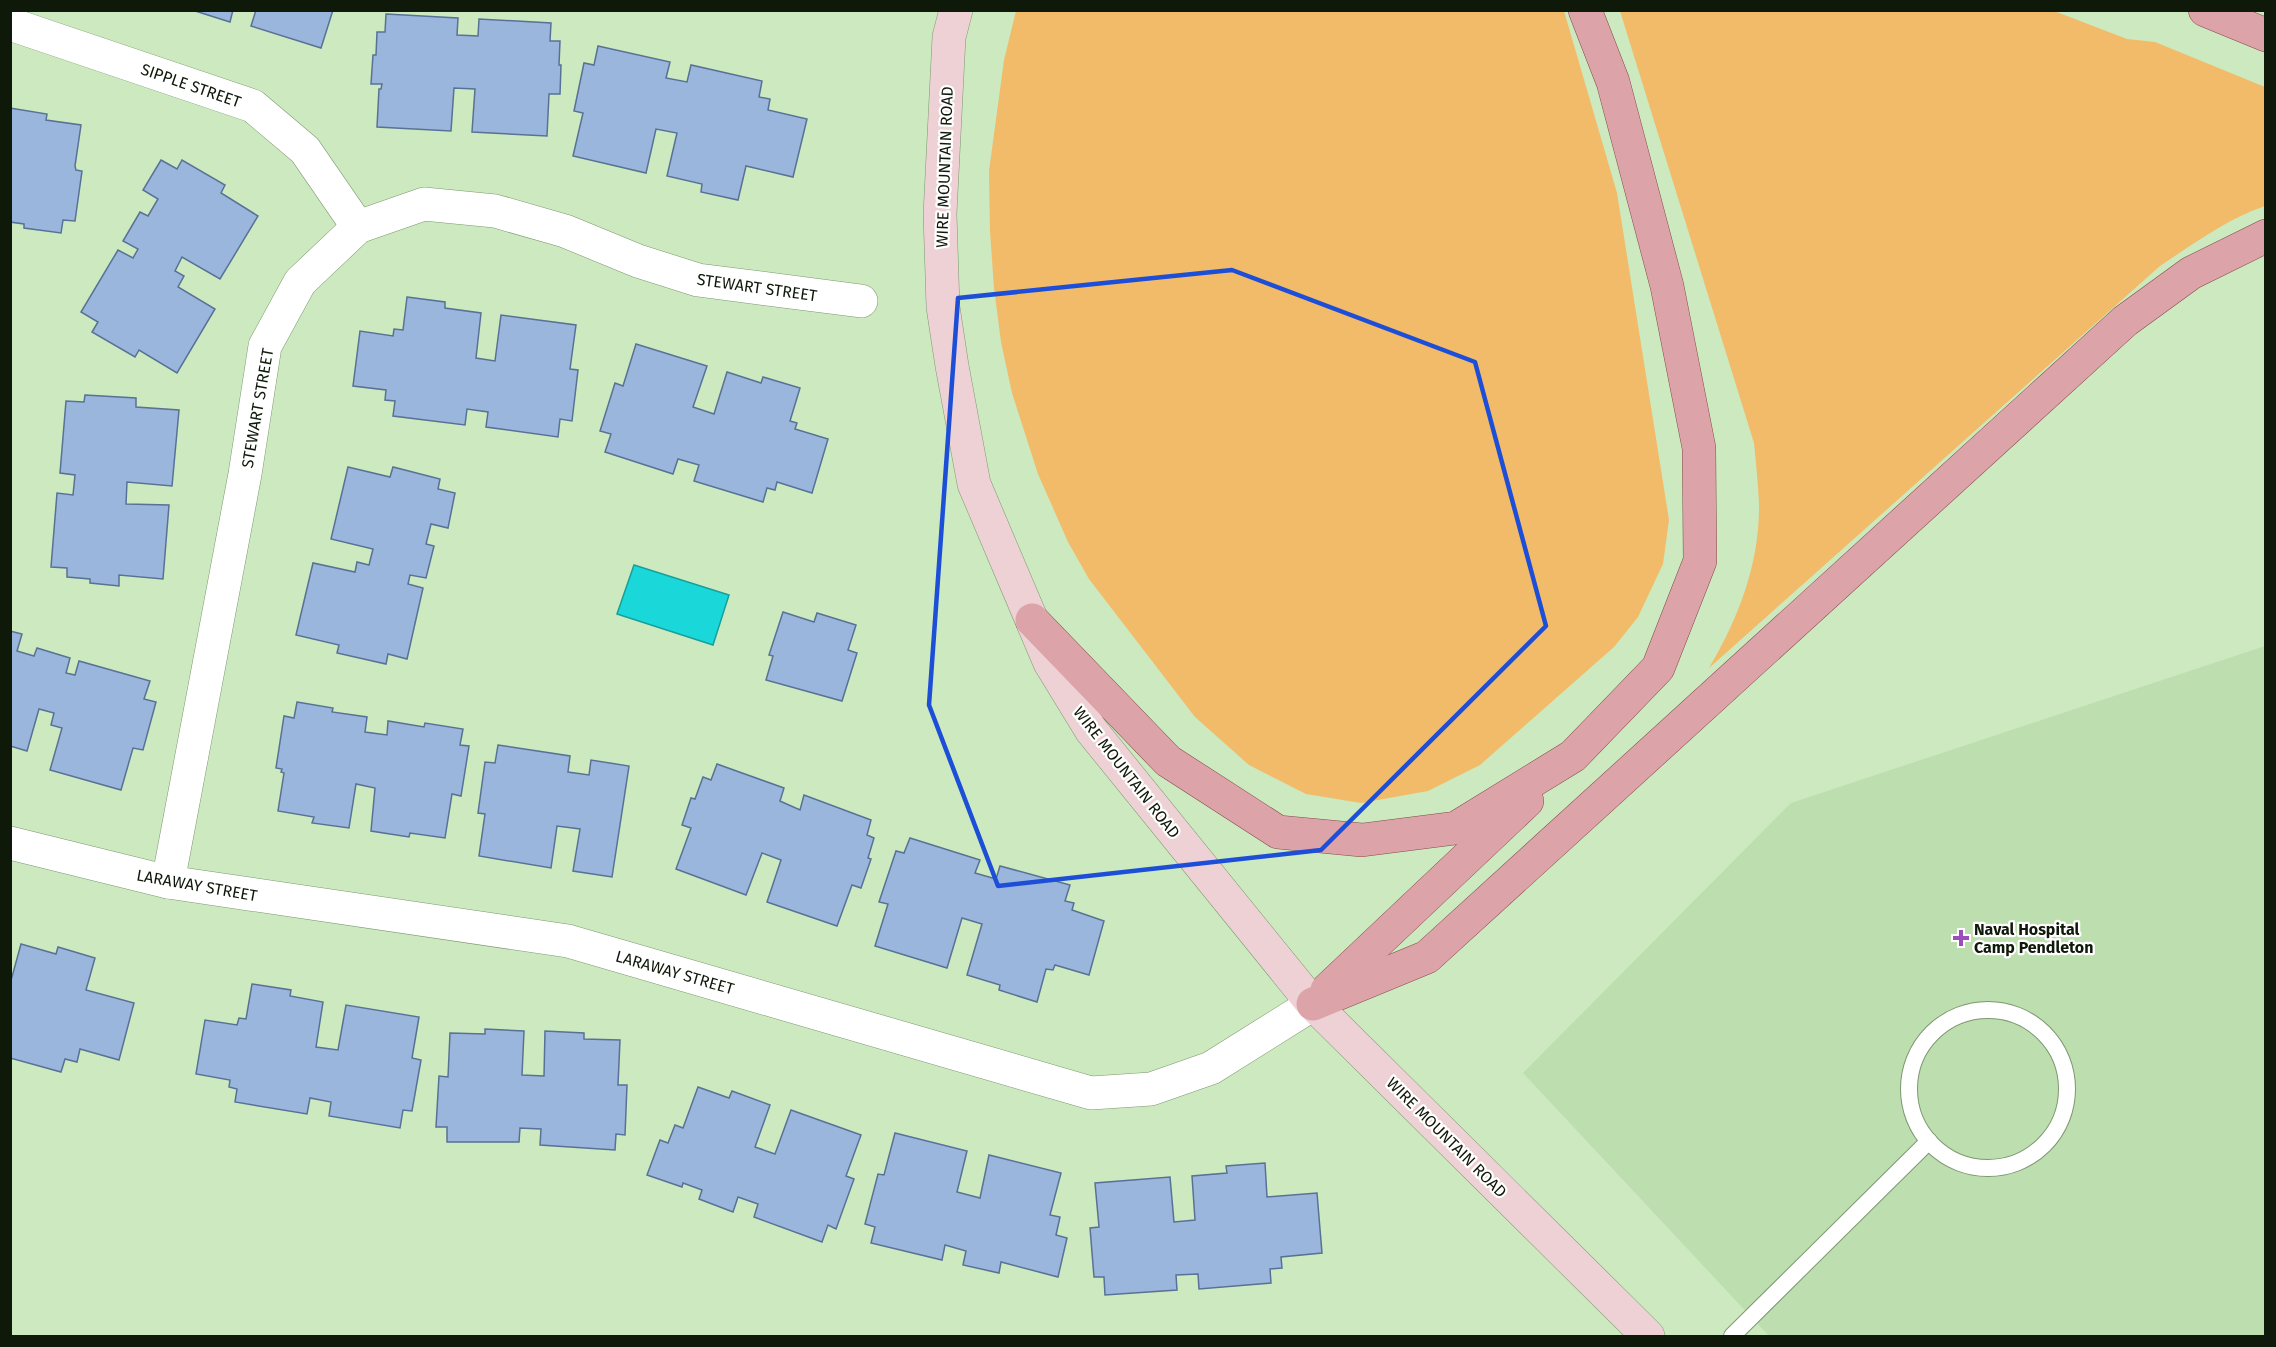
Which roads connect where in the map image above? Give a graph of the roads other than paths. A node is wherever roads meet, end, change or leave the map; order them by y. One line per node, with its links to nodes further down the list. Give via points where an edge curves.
1 (956, 10): 9 (main road, WIRE MOUNTAIN ROAD, via 949,37 940,214 943,307 974,484)
2 (1585, 10): 10 (main road, via 1613,82 1667,286 1699,448 1700,561 1658,668)
3 (2205, 10): 5 (main road)
4 (10, 24): 6 (street, SIPPLE STREET, via 253,106 305,150)
5 (2265, 35)
6 (358, 227): 8 (street, STEWART STREET, via 424,204 495,211 565,231 698,280); 12 (street, STEWART STREET, via 300,282 265,346 245,474)
7 (2265, 236): 13 (main road, via 2191,273 2125,321 1427,957)
8 (861, 302)
9 (1032, 620): 10 (main road, via 1168,761 1278,832 1362,840 1456,828); 13 (main road, WIRE MOUNTAIN ROAD, via 1050,663 1091,730)
10 (1573, 756): 13 (main road)
11 (10, 843): 12 (street, LARAWAY STREET)
12 (168, 882): 13 (street, LARAWAY STREET, via 568,941 1091,1093 1151,1089 1211,1068)
13 (1313, 1004): 15 (main road, WIRE MOUNTAIN ROAD)
14 (1929, 1142): 14 (lane, via 1946,1156 1969,1166 1994,1167 2018,1162 2040,1149 2056,1130 2065,1106 2067,1082 2061,1058 2048,1036 2026,1019 2009,1013 1974,1011 1948,1020 1927,1037 1914,1061 1908,1088 1913,1114); 16 (lane)
15 (1648, 1336)
16 (1732, 1336)

